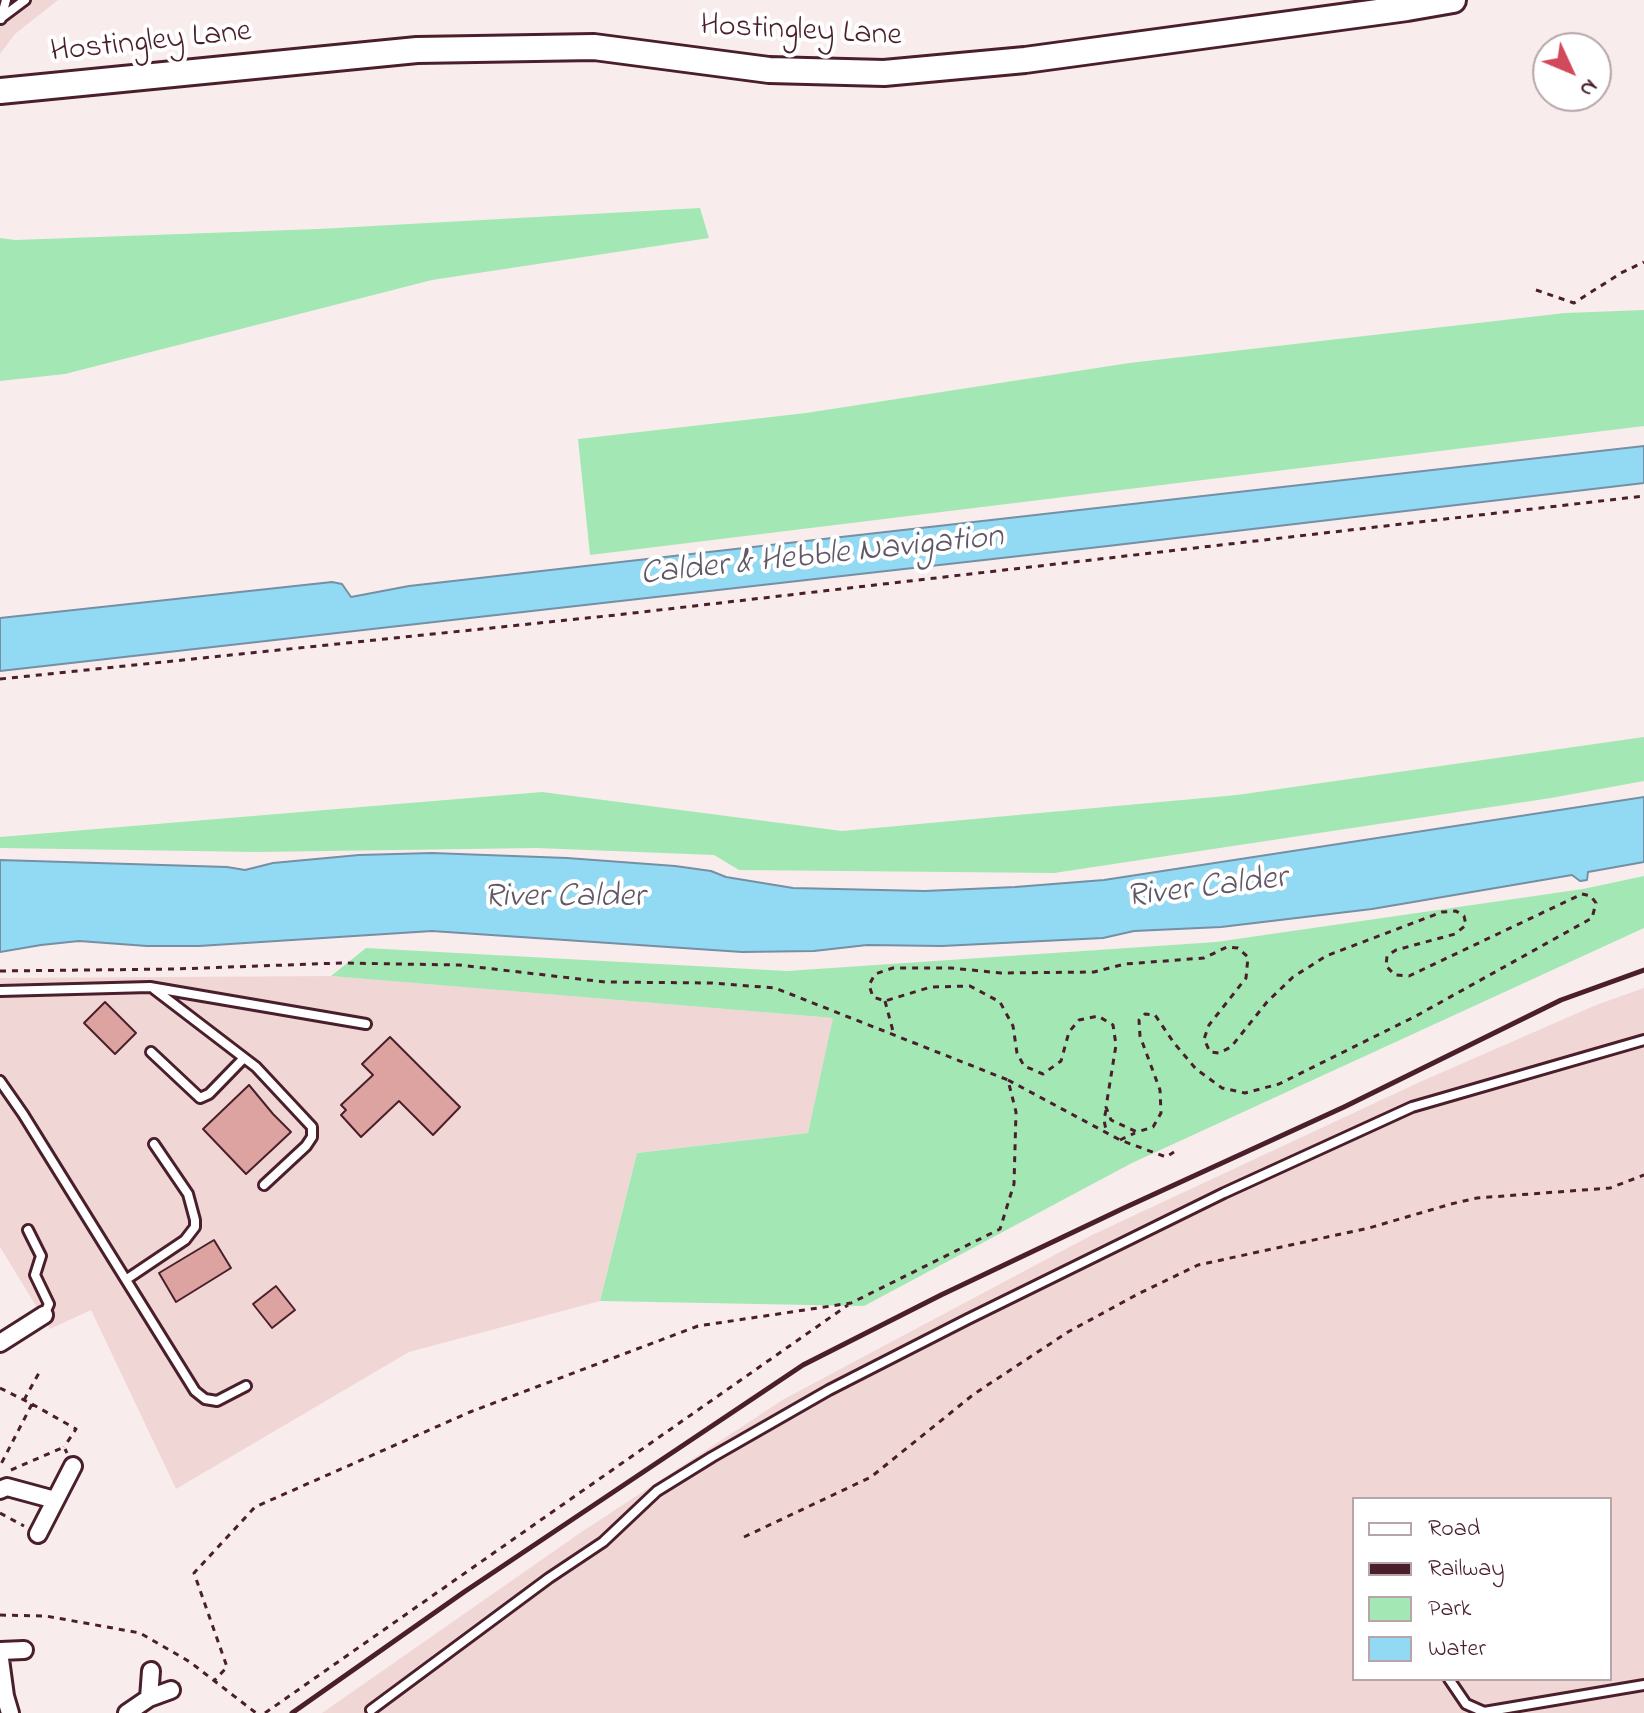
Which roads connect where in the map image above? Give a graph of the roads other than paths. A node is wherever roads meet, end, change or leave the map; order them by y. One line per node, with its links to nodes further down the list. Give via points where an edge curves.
1 (6, 0): 4 (lane)
2 (25, 0): 4 (lane)
3 (1453, 0): 5 (main road, Hostingley Lane, via 1025,60 884,73 769,70 594,47 432,50)
4 (1, 21)
5 (0, 91)
6 (150, 987): 7 (lane); 8 (lane); 11 (lane)
7 (0, 991)
8 (366, 1024)
9 (1644, 1040): 32 (lane, via 1412,1107 1224,1193 829,1390 657,1491 603,1542)
10 (151, 1052): 11 (lane, via 200,1098)
11 (244, 1058): 14 (lane, via 312,1127 306,1146)
12 (0, 1081): 16 (lane)
13 (154, 1144): 16 (lane, via 188,1194 195,1227 185,1240)
14 (264, 1185)
15 (28, 1230): 17 (lane, via 41,1256 35,1275 49,1304)
16 (127, 1279): 19 (lane, via 195,1391 217,1401)
17 (44, 1315): 18 (street)
18 (2, 1337)
19 (246, 1386)
20 (73, 1466): 22 (street)
21 (0, 1490): 22 (street, via 7,1487)
22 (55, 1500): 23 (street)
23 (38, 1534)
24 (24, 1650): 25 (street)
25 (0, 1651)
26 (0, 1659): 33 (street)
27 (151, 1671): 31 (street)
28 (1450, 1681): 29 (lane, via 1466,1704 1484,1712)
29 (1644, 1685)
30 (171, 1690): 31 (street)
31 (149, 1698): 34 (street)
32 (371, 1710)
33 (10, 1713)
34 (127, 1713)

